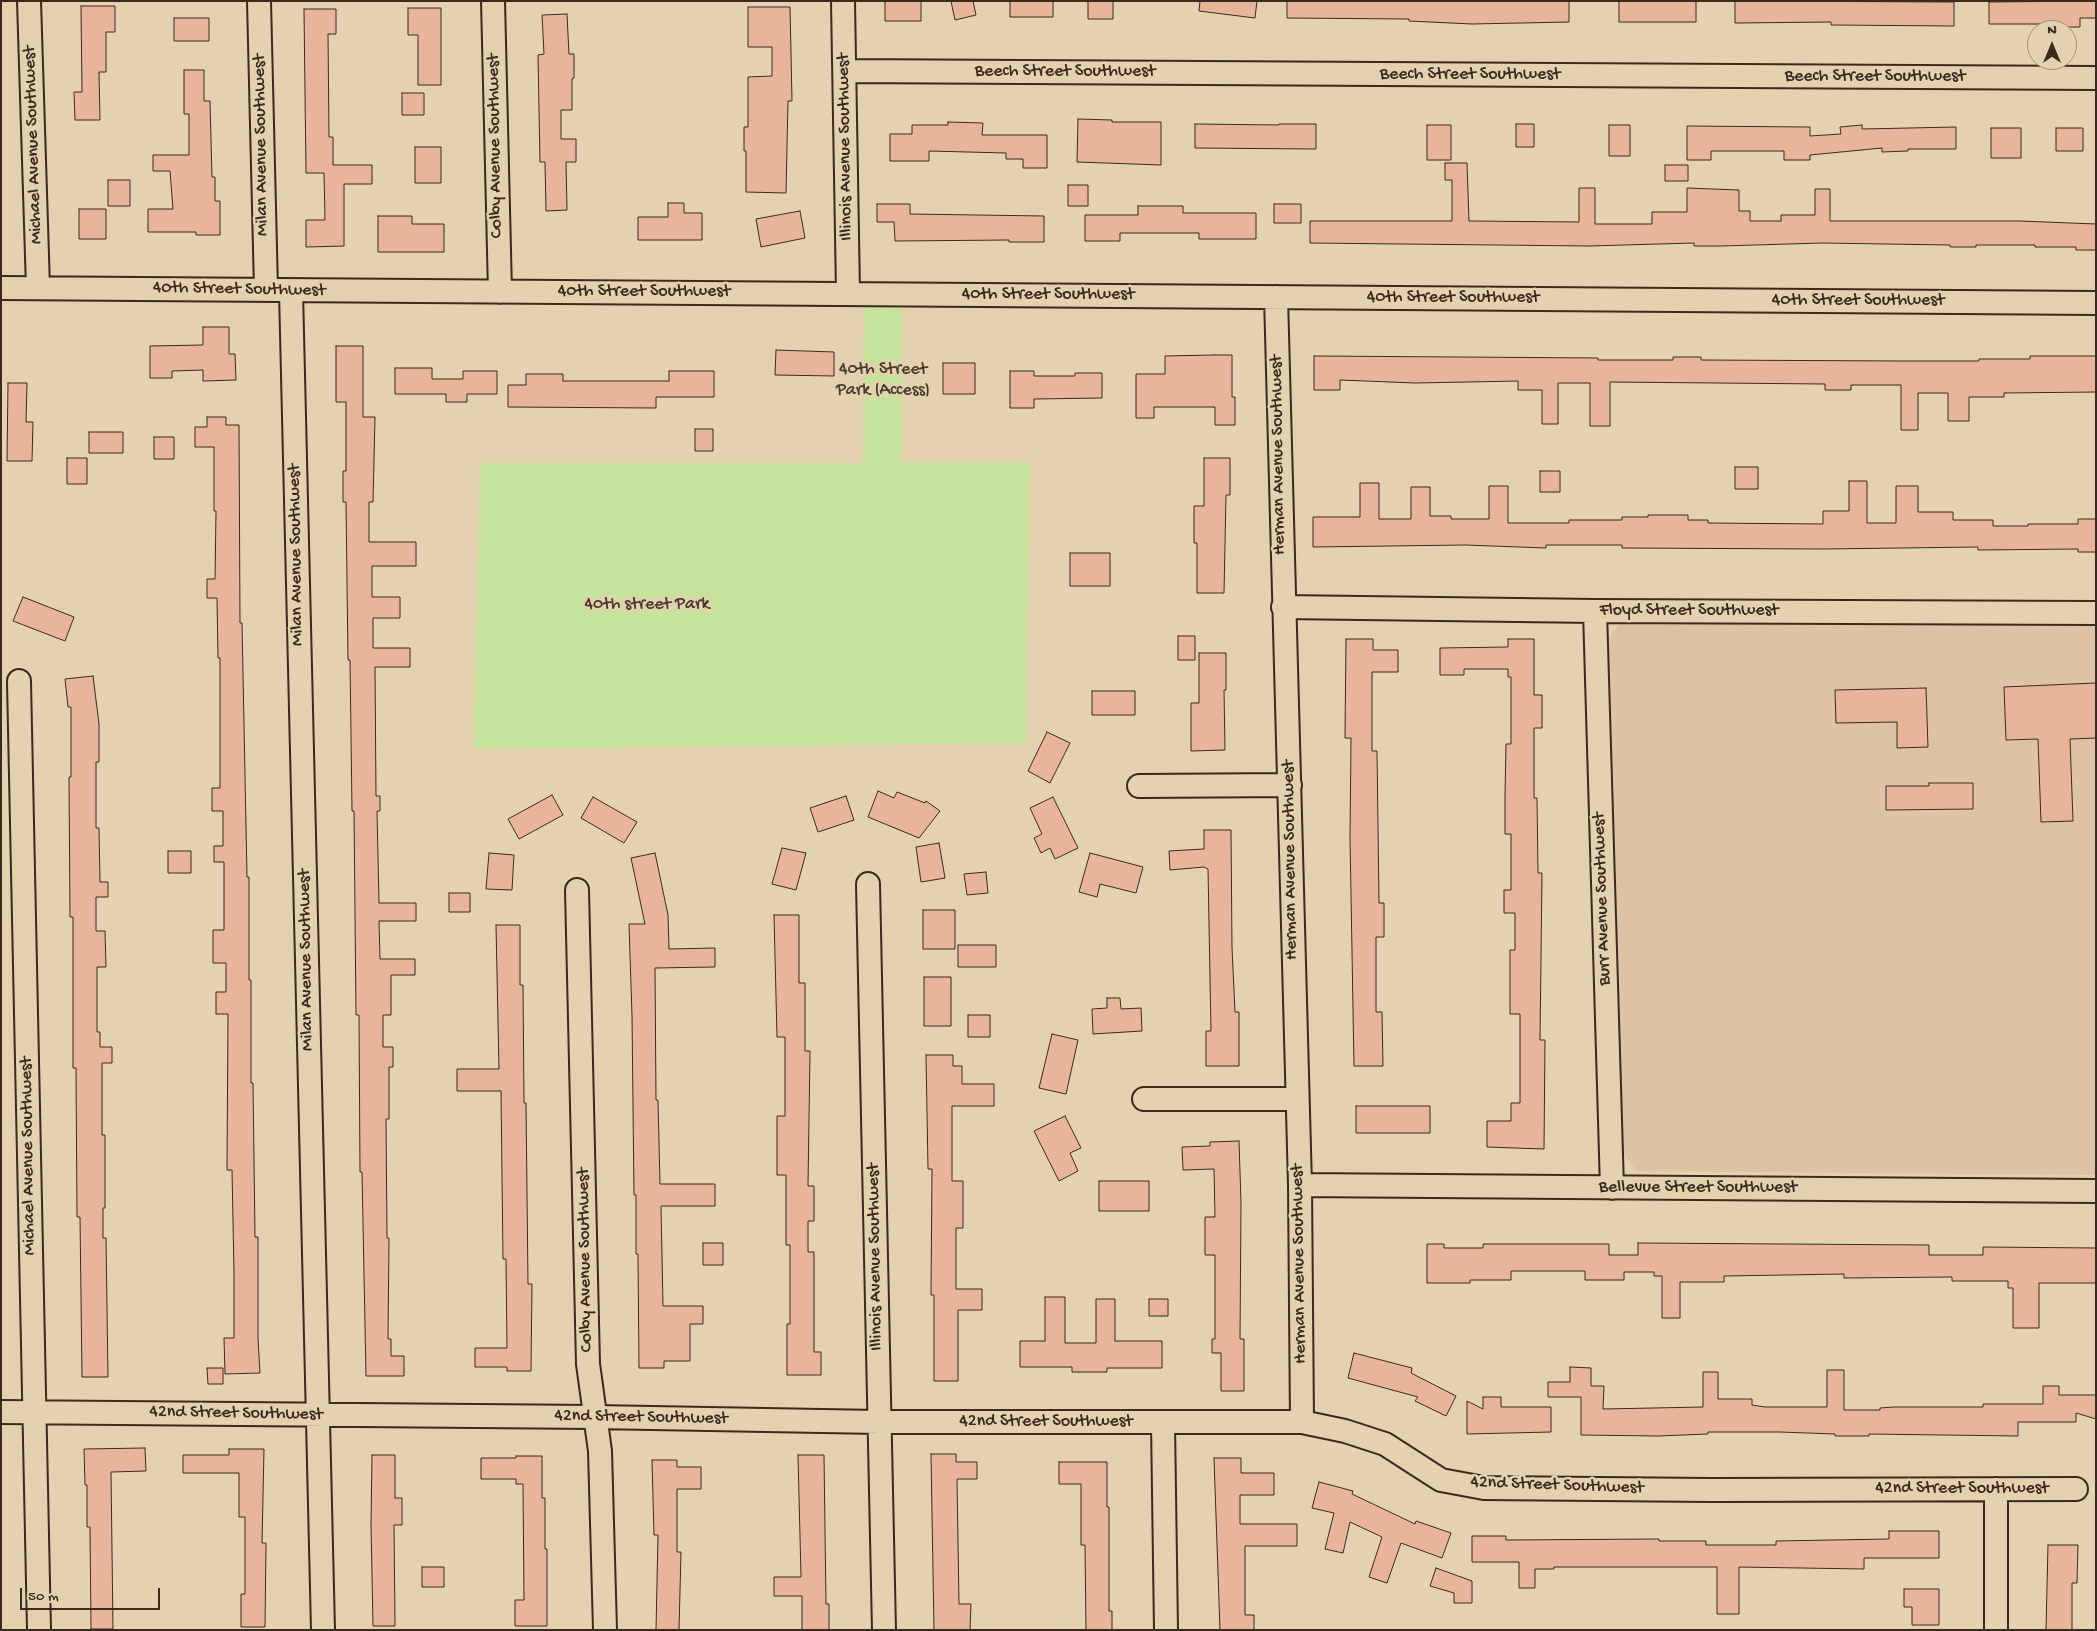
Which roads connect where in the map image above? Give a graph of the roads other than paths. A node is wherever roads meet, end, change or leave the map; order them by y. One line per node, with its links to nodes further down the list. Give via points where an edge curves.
1 (29, 1): 8 (street, Michael Avenue Southwest)
2 (259, 1): 9 (street, Milan Avenue Southwest)
3 (493, 1): 11 (street, Colby Avenue Southwest)
4 (842, 1): 5 (street, Illinois Avenue Southwest)
5 (845, 71): 6 (street, Beech Street Southwest); 12 (street, Illinois Avenue Southwest)
6 (2096, 78)
7 (1, 288): 8 (street, 40th Street Southwest)
8 (38, 288): 9 (street, 40th Street Southwest)
9 (266, 290): 10 (street, 40th Street Southwest)
10 (291, 291): 11 (street, 40th Street Southwest); 30 (street, Milan Avenue Southwest)
11 (500, 292): 12 (street, 40th Street Southwest)
12 (848, 293): 13 (street, 40th Street Southwest)
13 (1276, 297): 14 (street, 40th Street Southwest); 15 (street, Herman Avenue Southwest)
14 (2096, 303)
15 (1283, 606): 16 (street, Floyd Street Southwest); 19 (street, Herman Avenue Southwest)
16 (1595, 610): 17 (street, Floyd Street Southwest); 26 (street, Burr Avenue Southwest)
17 (2096, 613)
18 (19, 681): 29 (street, Michael Avenue Southwest)
19 (1290, 785): 20 (street); 24 (street, Herman Avenue Southwest)
20 (1139, 786)
21 (868, 884): 32 (street, Illinois Avenue Southwest)
22 (577, 890): 31 (street, Colby Avenue Southwest, via 588,1364)
23 (1144, 1099): 24 (street)
24 (1298, 1099): 25 (street, Herman Avenue Southwest)
25 (1300, 1186): 26 (street, Bellevue Street Southwest); 33 (street, Herman Avenue Southwest)
26 (1612, 1188): 27 (street, Bellevue Street Southwest)
27 (2096, 1191)
28 (1, 1412): 29 (street, 42nd Street Southwest)
29 (34, 1412): 30 (street, 42nd Street Southwest); 37 (street, Michael Avenue Southwest)
30 (318, 1415): 31 (street, 42nd Street Southwest); 38 (street, Milan Avenue Southwest)
31 (595, 1417): 32 (street, 42nd Street Southwest); 39 (street, Colby Avenue Southwest, via 600,1451)
32 (879, 1422): 34 (street, 42nd Street Southwest); 40 (street, Illinois Avenue Southwest)
33 (1302, 1422): 34 (street, 42nd Street Southwest); 35 (street, 42nd Street Southwest, via 1345,1430 1384,1444 1441,1480 1484,1488)
34 (1163, 1423): 41 (street)
35 (1996, 1489): 36 (street, 42nd Street Southwest); 42 (street)
36 (2076, 1489)
37 (39, 1630)
38 (323, 1630)
39 (605, 1630)
40 (884, 1630)
41 (1166, 1630)
42 (1996, 1630)

